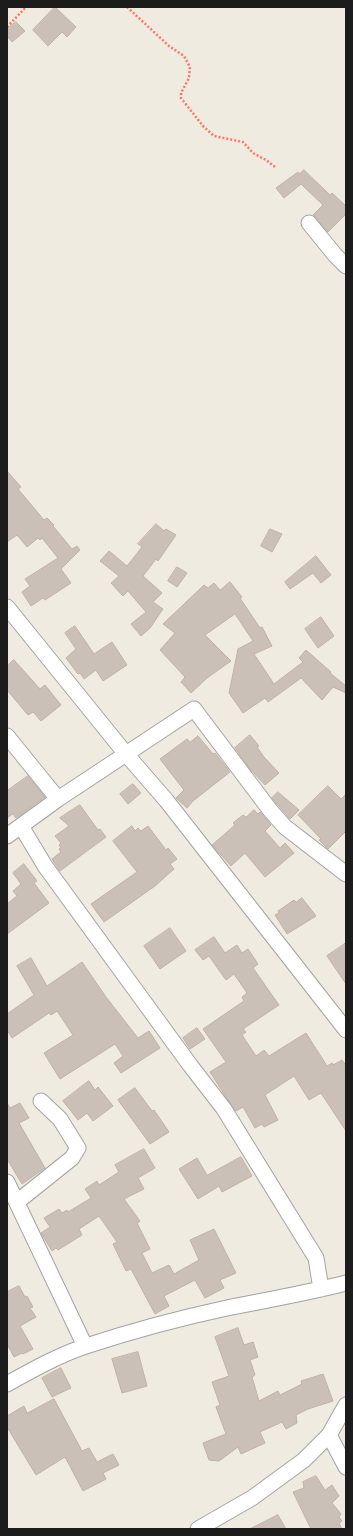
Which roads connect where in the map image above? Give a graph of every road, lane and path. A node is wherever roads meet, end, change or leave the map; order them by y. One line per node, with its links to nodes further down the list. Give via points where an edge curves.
1 (26, 7): 3 (path)
2 (127, 7): 4 (path, via 169,46 184,56 190,67 189,78 181,98 203,126 214,136 243,142 253,153)
3 (7, 27)
4 (275, 167)
5 (309, 223): 6 (street)
6 (346, 266)
7 (7, 608): 9 (street)
8 (7, 736): 10 (street)
9 (126, 754): 10 (street); 13 (street, via 194,709 285,827); 14 (street, via 166,800)
10 (58, 798): 11 (street)
11 (21, 826): 12 (street); 19 (street, via 45,866 224,1109 316,1258)
12 (7, 836)
13 (346, 874)
14 (346, 1030)
15 (41, 1101): 17 (street, via 60,1119 78,1148 72,1158)
16 (7, 1182): 17 (street)
17 (17, 1202): 20 (street)
18 (346, 1283): 19 (street)
19 (321, 1289): 20 (street, via 219,1310)
20 (85, 1346): 21 (street)
21 (7, 1384)
22 (346, 1405): 23 (street)
23 (329, 1435): 24 (street); 25 (street, via 304,1460 252,1498)
24 (346, 1467)
25 (198, 1529)

